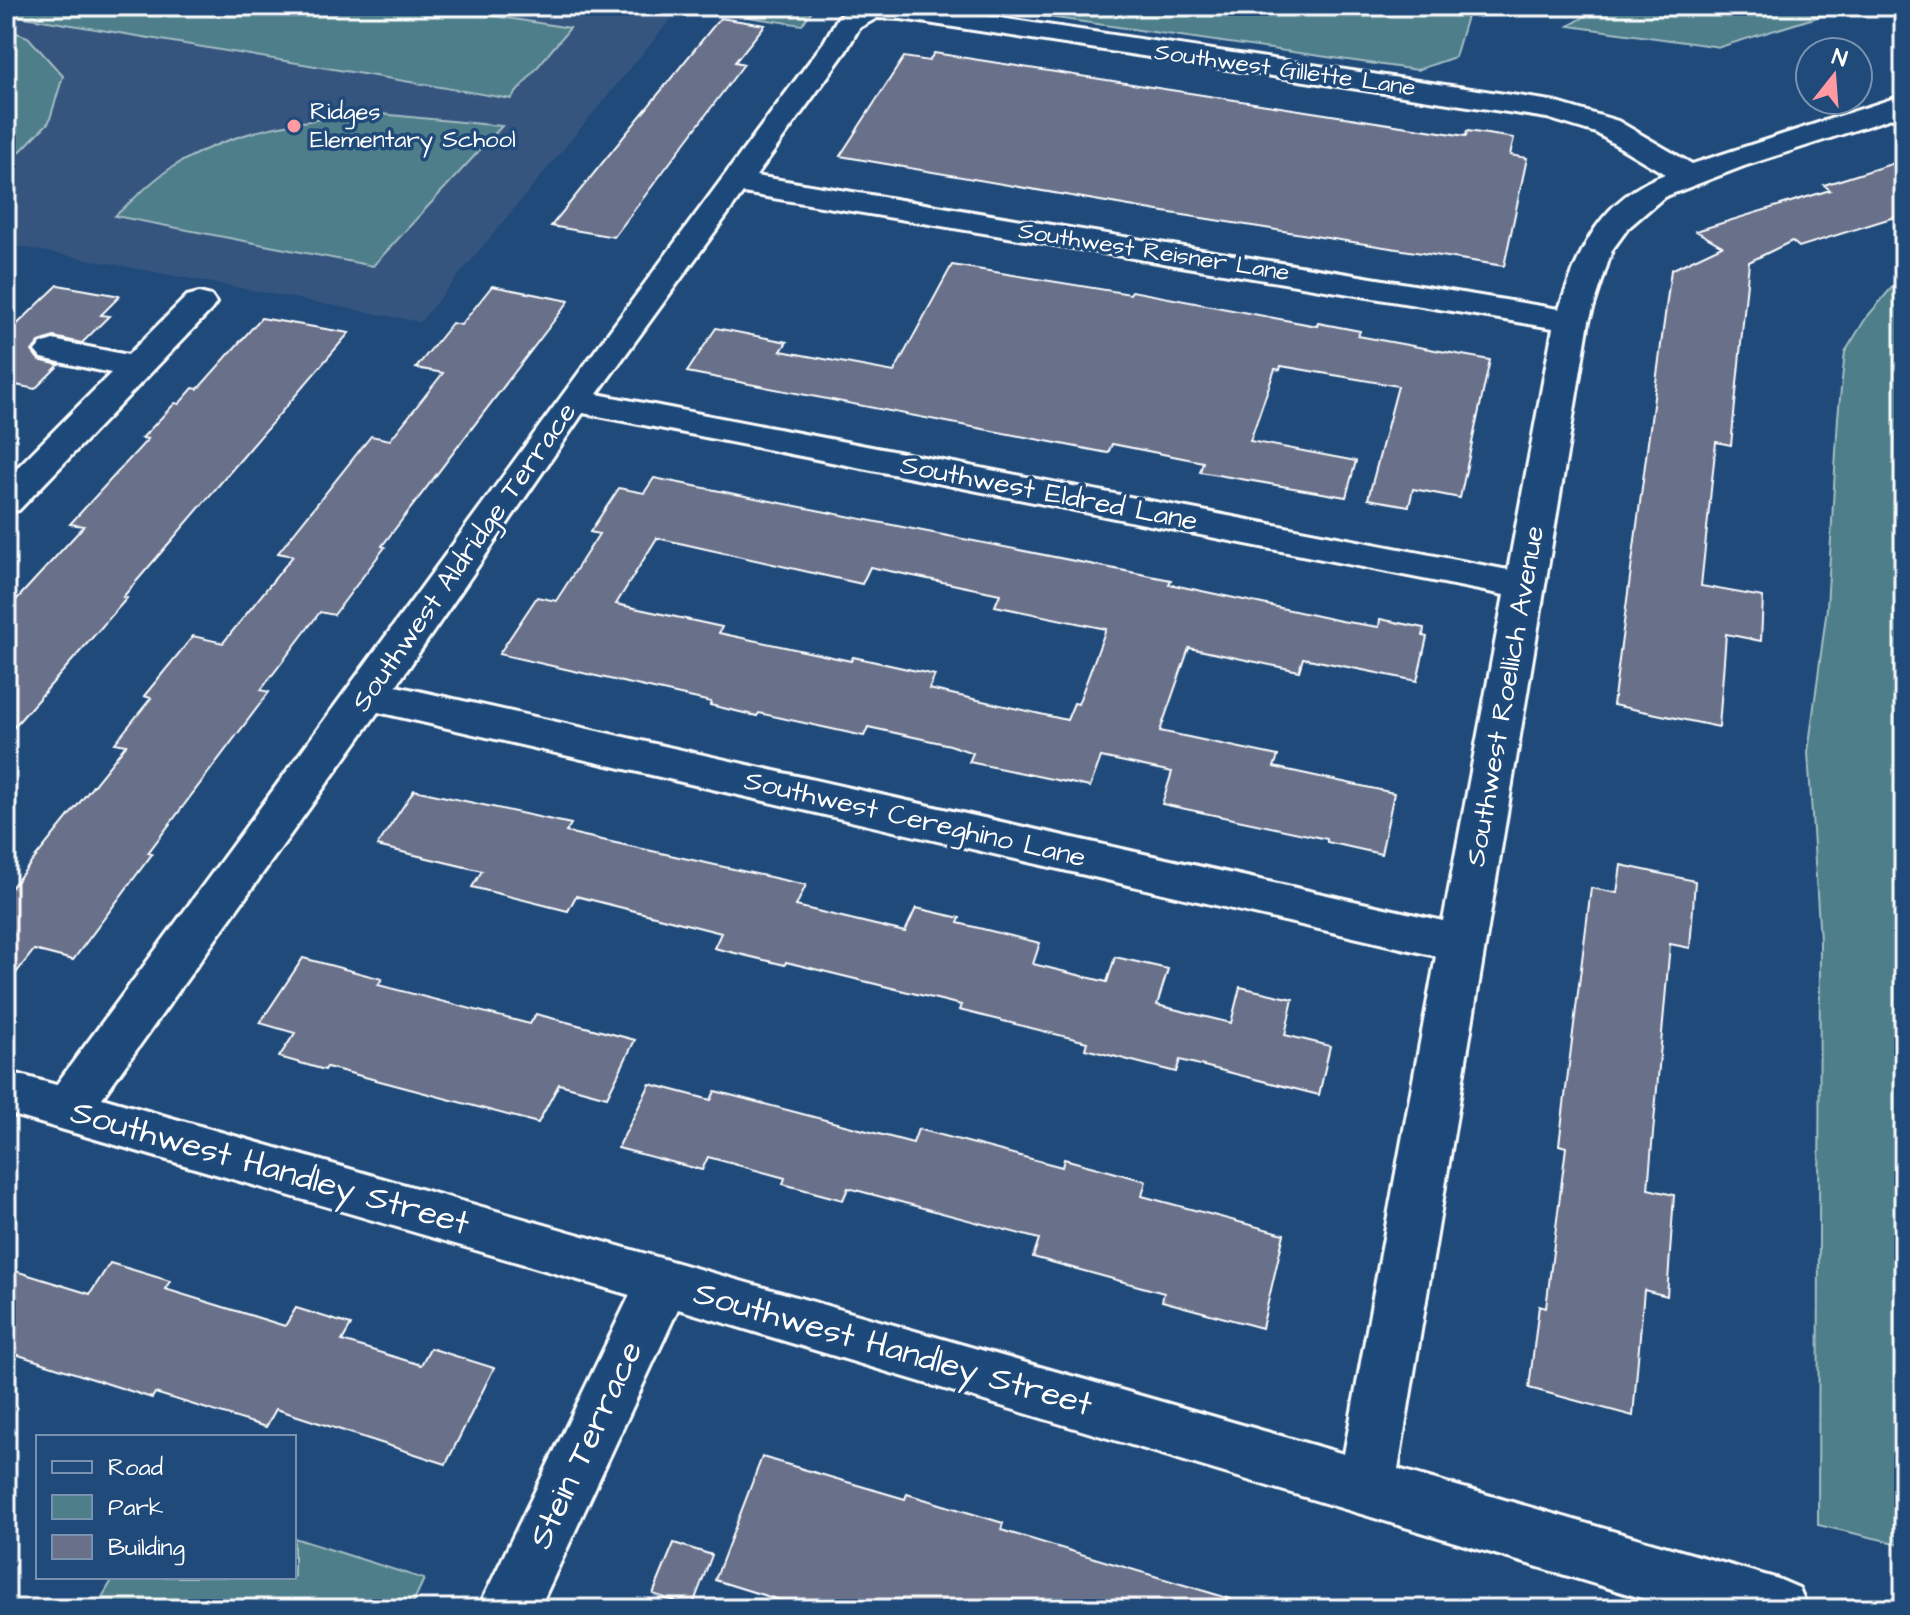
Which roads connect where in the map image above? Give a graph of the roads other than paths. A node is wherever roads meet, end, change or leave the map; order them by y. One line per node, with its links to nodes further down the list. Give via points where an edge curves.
1 (868, 11): 3 (street, Southwest Gillette Lane, via 904,10 1551,110 1607,127); 4 (street, Southwest Aldridge Terrace, via 846,25)
2 (1904, 104): 3 (street, Southwest Roellich Avenue)
3 (1688, 175): 6 (street, Southwest Roellich Avenue, via 1653,190 1617,221 1596,250)
4 (736, 182): 6 (street, Southwest Reisner Lane); 9 (street, Southwest Aldridge Terrace)
5 (199, 303): 8 (street)
6 (1572, 321): 11 (street, Southwest Roellich Avenue)
7 (53, 351): 8 (street)
8 (136, 367): 10 (street)
9 (574, 400): 11 (street, Southwest Eldred Lane); 12 (street, Southwest Aldridge Terrace)
10 (6, 501)
11 (1523, 586): 13 (street, Southwest Roellich Avenue)
12 (368, 695): 13 (street, Southwest Cereghino Lane); 15 (street, Southwest Aldridge Terrace)
13 (1463, 944): 17 (street, Southwest Roellich Avenue)
14 (6, 1092): 15 (street, Southwest Handley Street)
15 (66, 1110): 16 (street, Southwest Handley Street)
16 (664, 1281): 17 (street, Southwest Handley Street); 18 (street, Stein Terrace)
17 (1366, 1489): 19 (street, Southwest Handley Street)
18 (508, 1609)
19 (1778, 1609)

